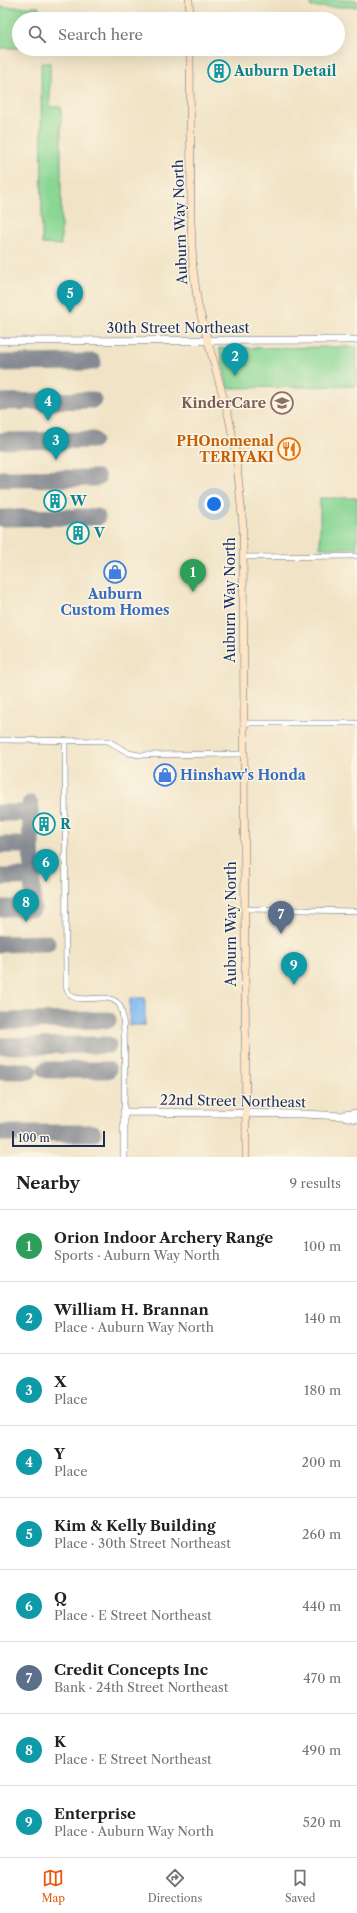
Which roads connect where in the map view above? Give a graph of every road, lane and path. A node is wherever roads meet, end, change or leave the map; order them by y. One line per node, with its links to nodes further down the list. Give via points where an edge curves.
1 (190, 0): 2 (main road)
2 (190, 12)
3 (190, 56): 5 (main road, Auburn Way North, via 192,258 198,305)
4 (357, 340): 5 (street, 30th Street Northeast)
5 (207, 341): 6 (street, 30th Street Northeast); 8 (main road, Auburn Way North, via 229,418 236,455)
6 (0, 342)
7 (357, 556): 8 (street)
8 (244, 558): 9 (main road, Auburn Way North)
9 (243, 723): 10 (street); 13 (main road, Auburn Way North)
10 (357, 723)
11 (0, 740): 12 (street)
12 (64, 741): 13 (street, via 108,741 129,753 139,755); 16 (street, via 66,986 71,996 83,999 105,998 119,1004 123,1019)
13 (244, 754): 14 (main road, Auburn Way North)
14 (244, 909): 15 (street); 18 (main road, Auburn Way North)
15 (357, 911)
16 (124, 1112): 18 (street, 22nd Street Northeast); 21 (street)
17 (357, 1113): 19 (street, 22nd Street Northeast)
18 (246, 1114): 19 (street, 22nd Street Northeast); 22 (main road, Auburn Way North)
19 (342, 1116): 20 (street, 22nd Street Northeast)
20 (357, 1119)
21 (124, 1157)
22 (246, 1157)

